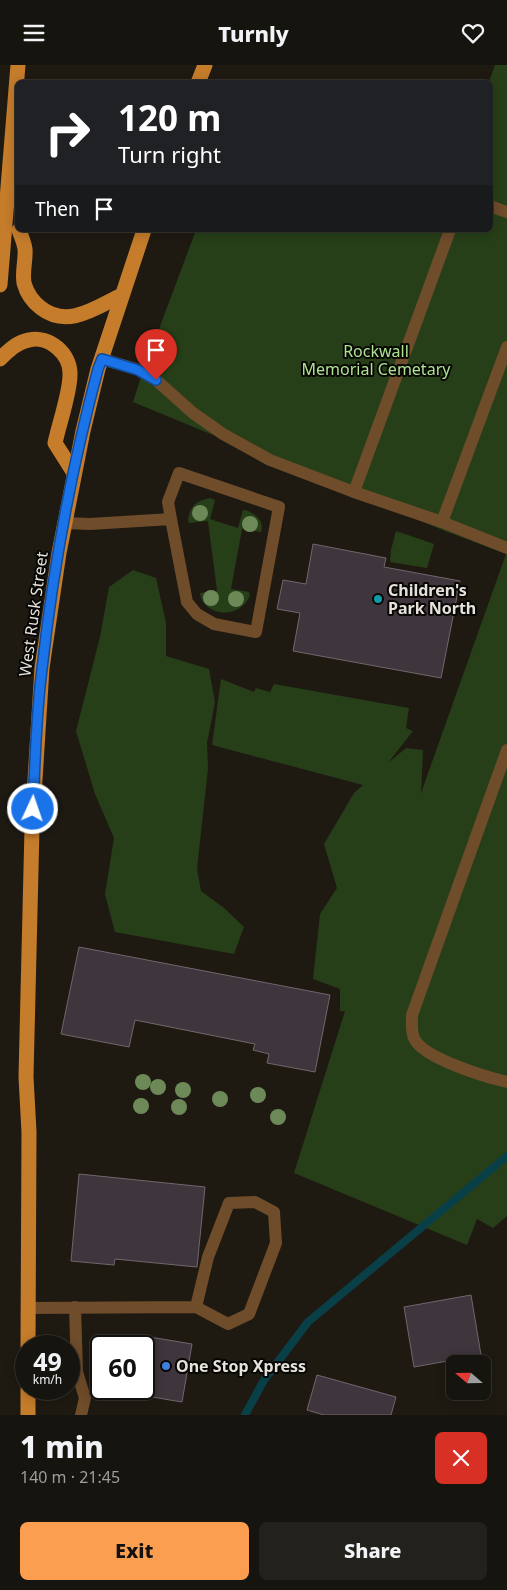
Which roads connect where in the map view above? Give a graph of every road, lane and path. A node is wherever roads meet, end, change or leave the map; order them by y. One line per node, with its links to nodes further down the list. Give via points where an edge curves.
1 (18, 65): 3 (main road)
2 (205, 65): 4 (main road)
3 (17, 80)
4 (199, 80)
5 (15, 99): 6 (main road)
6 (7, 189): 9 (main road); 13 (main road)
7 (493, 207): 8 (lane)
8 (507, 212)
9 (15, 214)
10 (20, 232): 14 (main road, via 25,248 25,285 28,294 42,309 61,318 70,317)
11 (143, 232): 14 (main road, West Rusk Street)
12 (449, 232): 19 (lane)
13 (0, 285)
14 (122, 295): 17 (main road, West Rusk Street)
15 (507, 347): 22 (lane)
16 (0, 359): 18 (main road, via 30,339 48,342 64,356 70,375 55,443)
17 (102, 359): 18 (main road, West Rusk Street); 19 (lane, via 138,370 156,380 193,413 248,449)
18 (74, 473): 21 (main road, West Rusk Street)
19 (354, 493): 22 (lane)
20 (171, 519): 20 (lane, via 168,502 179,473 279,507 256,632 214,624 197,614 187,602); 21 (lane)
21 (65, 523): 28 (main road, West Rusk Street, via 42,668 32,828 26,1077 29,1132)
22 (442, 523): 23 (lane)
23 (507, 548)
24 (507, 751): 25 (lane, via 412,1015 413,1038 423,1050 471,1072)
25 (507, 1081)
26 (75, 1307): 27 (lane); 28 (lane); 32 (lane, via 77,1372 86,1398)
27 (196, 1307): 27 (lane, via 208,1257 229,1203 255,1202 274,1212 276,1243 249,1314 228,1324)
28 (28, 1308): 29 (main road, West Rusk Street)
29 (28, 1335)
30 (28, 1400): 31 (main road)
31 (28, 1415)
32 (80, 1415)

